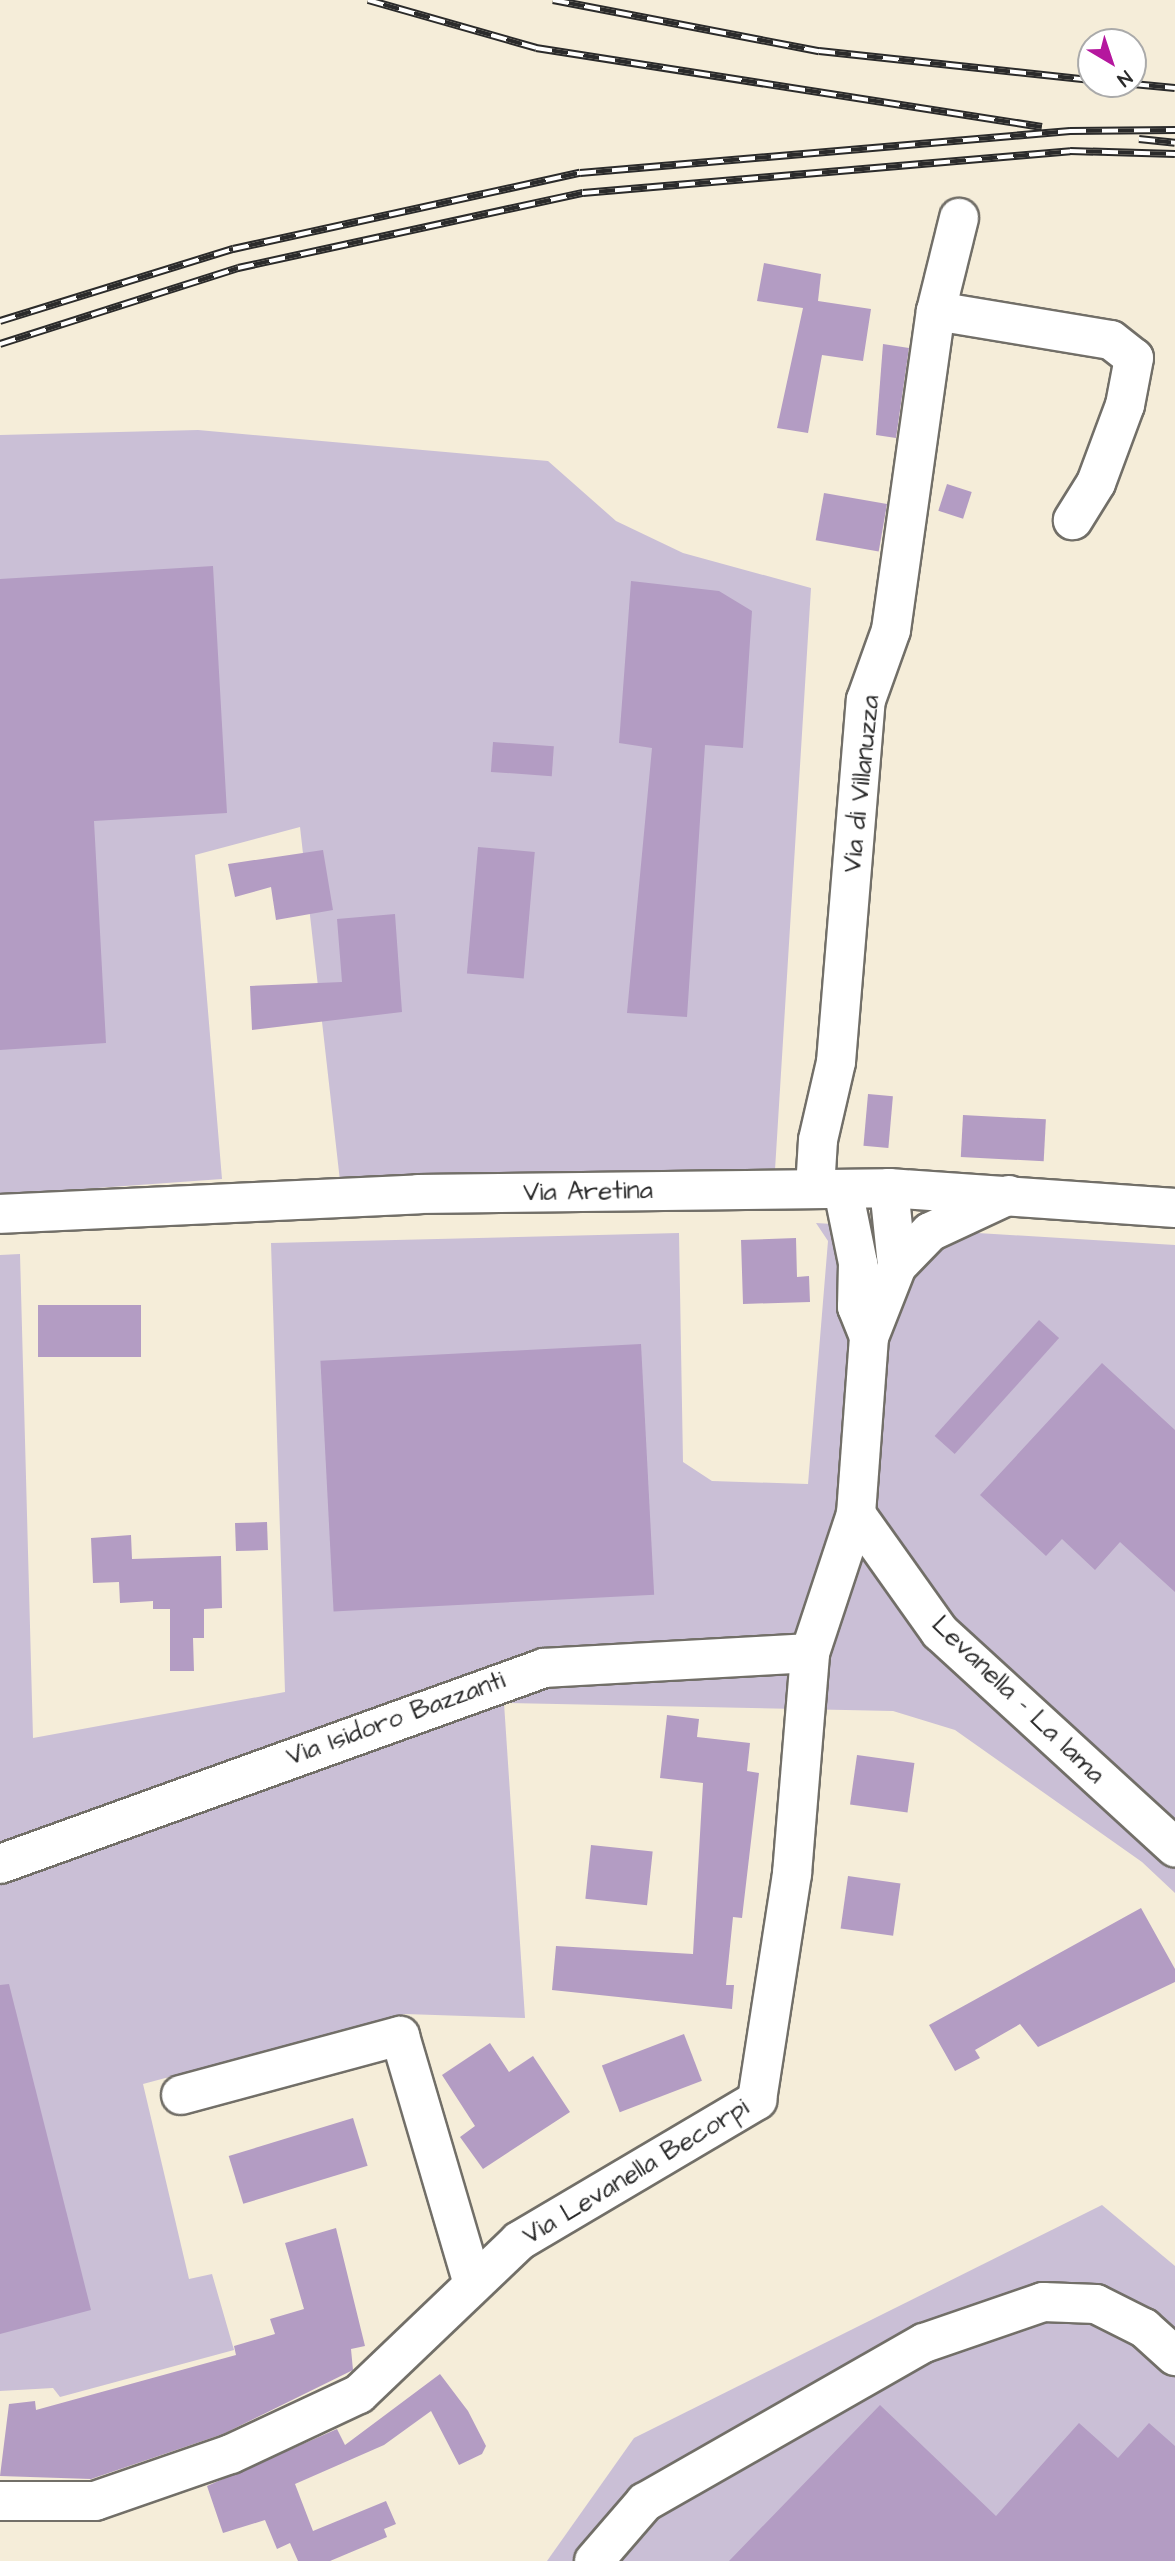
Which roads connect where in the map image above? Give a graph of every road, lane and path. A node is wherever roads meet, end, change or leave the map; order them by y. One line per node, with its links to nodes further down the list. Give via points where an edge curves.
1 (958, 218): 2 (street, Via di Villanuzza)
2 (936, 311): 3 (street, via 1111,340 1134,358 1120,418 1096,483); 5 (street, Via di Villanuzza, via 897,551 891,630 866,699 836,1062 818,1140)
3 (1073, 520)
4 (889, 1188): 5 (street, Via Aretina); 6 (street, Via Aretina); 9 (street); 10 (street)
5 (829, 1190): 8 (street, Via Aretina, via 418,1194); 9 (street, Via di Villanuzza)
6 (1014, 1193): 7 (street, Via Aretina); 10 (street, via 930,1232)
7 (1175, 1208)
8 (0, 1214)
9 (858, 1263): 11 (street, via 857,1307)
10 (897, 1266): 11 (street)
11 (869, 1337): 12 (street)
12 (856, 1514): 13 (street, Via Levanella Becorpi, via 827,1587); 14 (street, Levanella - La lama, via 940,1632)
13 (810, 1653): 15 (street, Via Isidoro Bazzanti, via 544,1668); 17 (street, Via Levanella Becorpi, via 792,1874 757,2100 586,2197)
14 (1175, 1847)
15 (0, 1864)
16 (181, 2095): 17 (street, via 401,2036)
17 (472, 2281): 19 (street, Via Levanella Becorpi, via 359,2394 232,2454 95,2501)
18 (1175, 2356): 20 (street, via 1144,2328 1096,2304 1043,2302 924,2343 645,2502)
19 (0, 2501)
20 (594, 2561)

